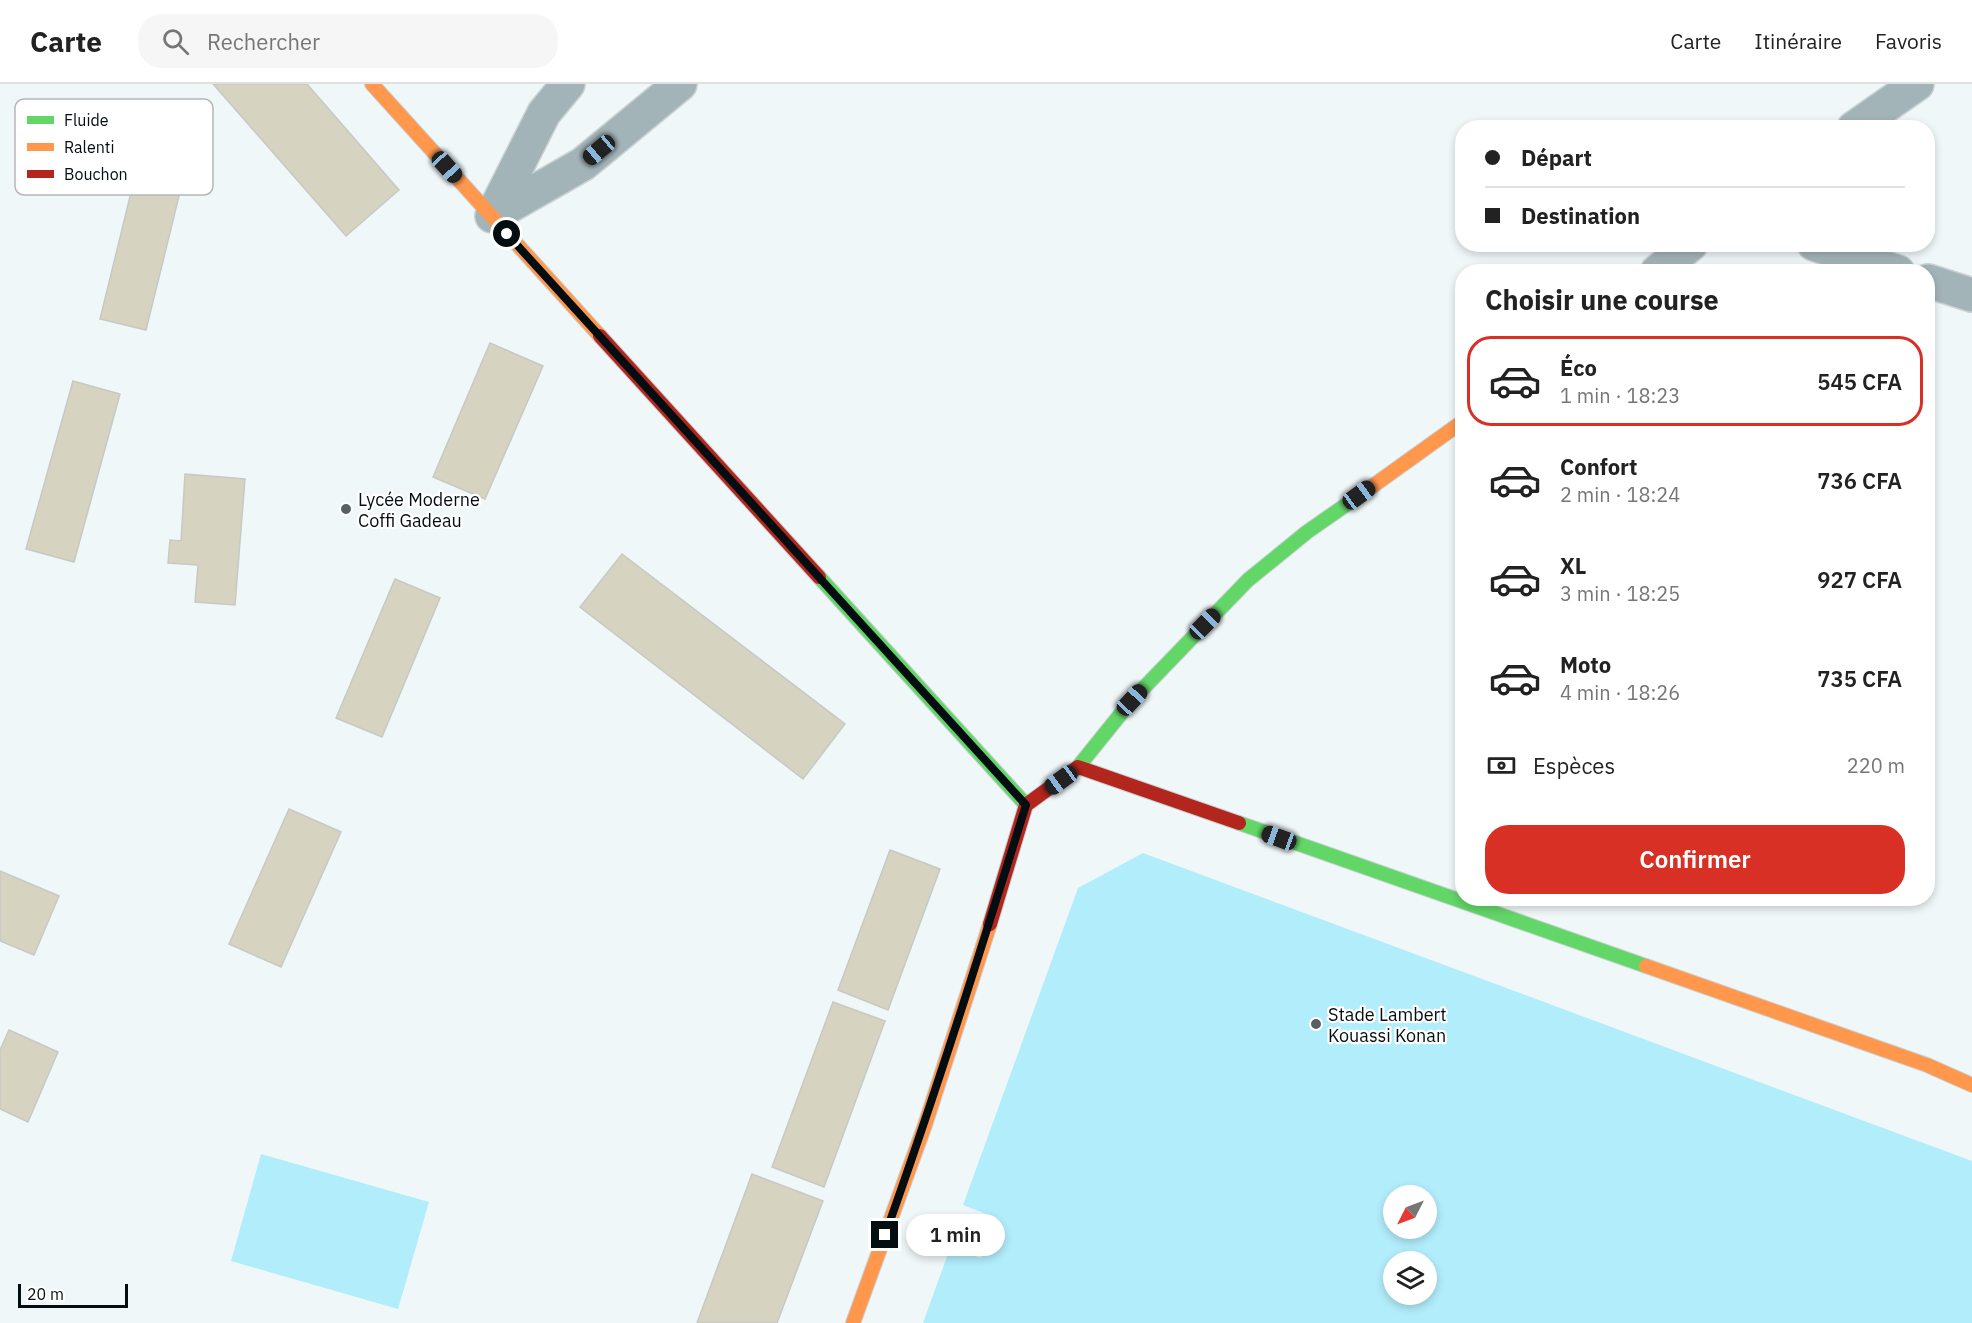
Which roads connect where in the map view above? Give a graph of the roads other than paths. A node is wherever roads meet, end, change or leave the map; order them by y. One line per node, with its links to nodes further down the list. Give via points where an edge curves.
1 (372, 84): 6 (street)
2 (568, 84): 6 (street, via 544,113)
3 (680, 84): 6 (street, via 583,164)
4 (1917, 84): 5 (street)
5 (1865, 120)
6 (492, 216): 15 (street)
7 (1681, 252): 9 (street)
8 (1838, 252): 10 (street)
9 (1667, 264)
10 (1874, 264)
11 (1935, 283): 12 (street)
12 (1972, 296)
13 (1455, 427): 14 (street, via 1307,532 1248,580 1132,700)
14 (1078, 767): 15 (street); 16 (street)
15 (1026, 805): 19 (street, via 925,1125)
16 (1455, 899)
17 (1474, 906): 18 (street, via 1916,1061)
18 (1972, 1085)
19 (853, 1323)

